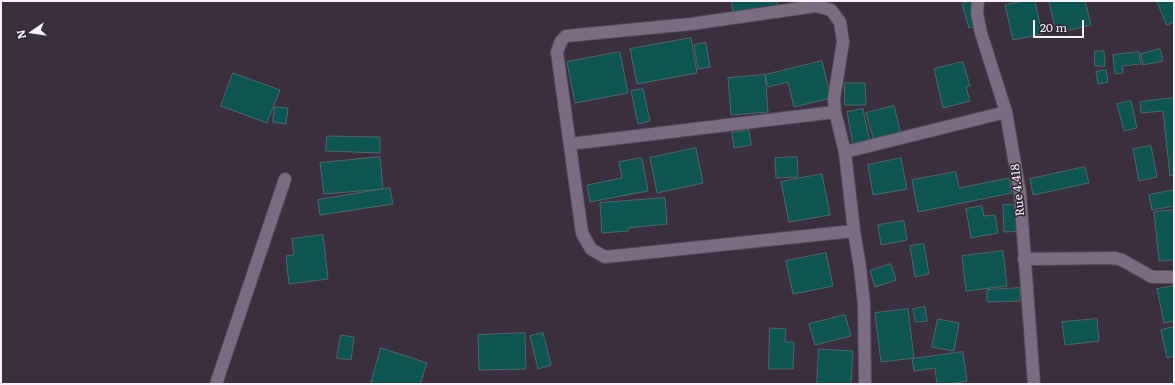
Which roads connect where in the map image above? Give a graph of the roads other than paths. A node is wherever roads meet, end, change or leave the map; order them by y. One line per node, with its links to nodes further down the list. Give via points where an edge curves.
1 (978, 1): 3 (street, Rue 4.418, via 977,13 981,33)
2 (835, 112): 4 (street); 4 (street, via 834,99 844,42 840,22 831,10 816,6 691,24 566,36 561,41 558,52); 5 (street)
3 (1006, 112): 5 (street); 8 (street, Rue 4.418, via 1020,193)
4 (570, 144): 7 (street, via 582,233 591,249 605,257)
5 (845, 152): 7 (street)
6 (285, 179): 10 (street)
7 (854, 231): 11 (street, via 864,305)
8 (1024, 259): 9 (street, via 1115,258 1152,277); 12 (street, Rue 4.418)
9 (1174, 277)
10 (216, 384)
11 (865, 384)
12 (1034, 384)

